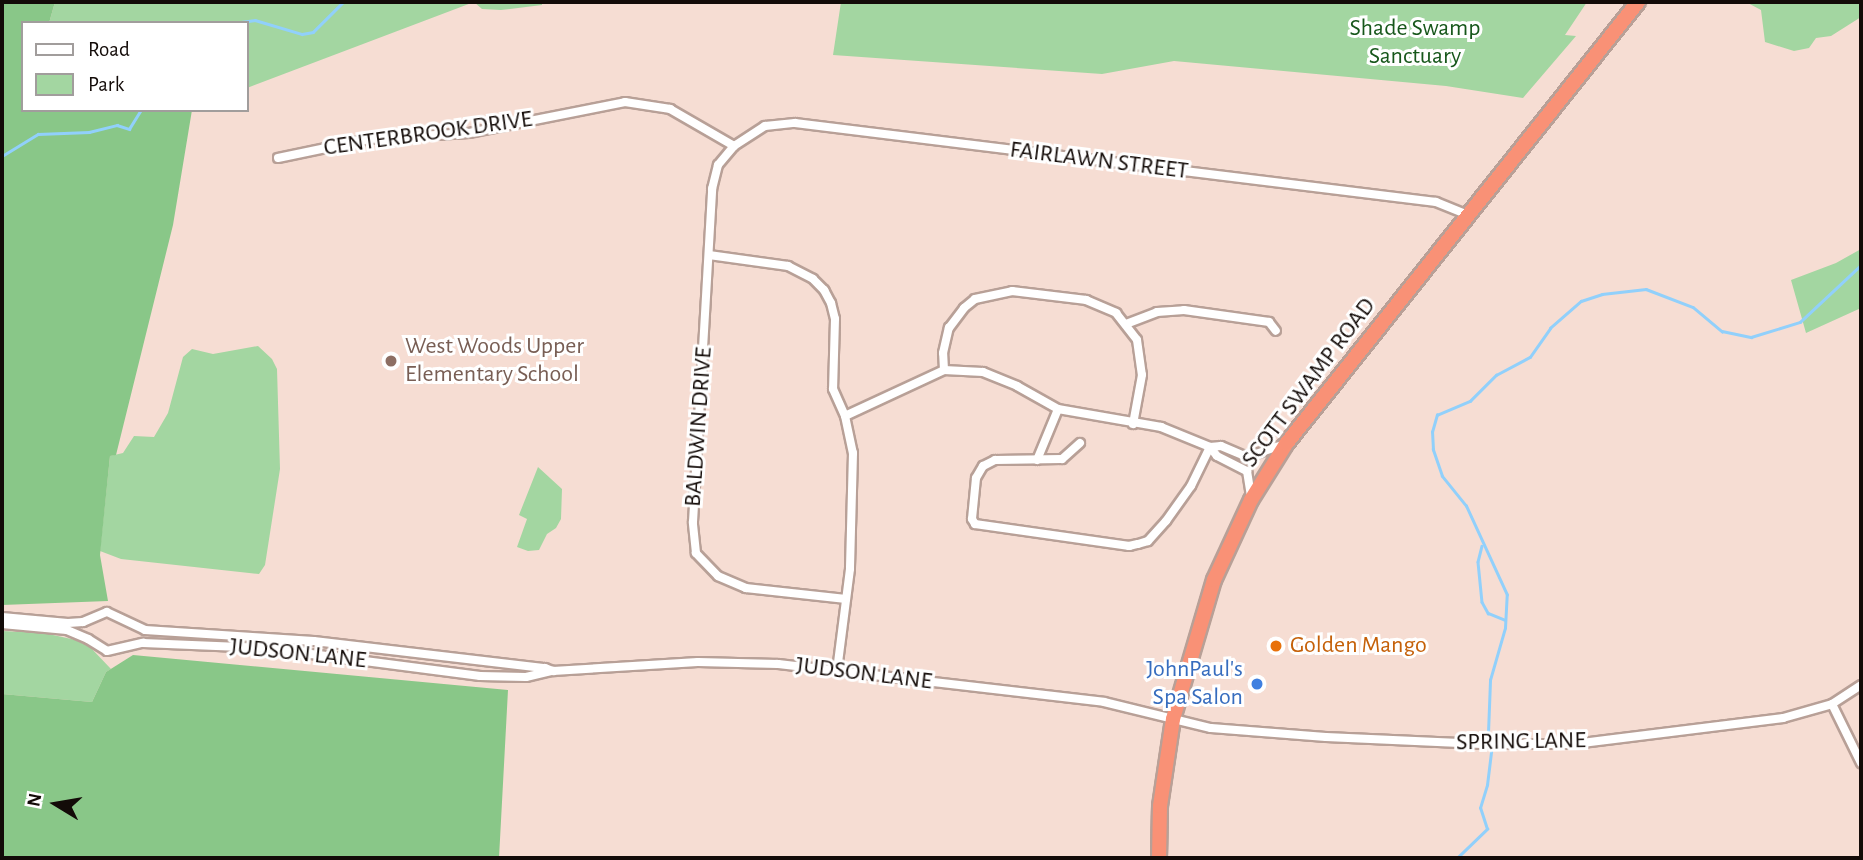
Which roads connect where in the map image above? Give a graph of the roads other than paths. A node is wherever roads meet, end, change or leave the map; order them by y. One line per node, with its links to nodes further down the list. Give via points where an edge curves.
1 (1639, 2): 4 (highway, SCOTT SWAMP ROAD)
2 (734, 146): 3 (street, CENTERBROOK DRIVE, via 670,109 625,102 469,133 369,139); 4 (street, FAIRLAWN STREET, via 765,126 795,122 1436,202); 5 (street, BALDWIN DRIVE, via 718,165 712,189)
3 (278, 158)
4 (1468, 215): 13 (highway, SCOTT SWAMP ROAD)
5 (709, 255): 10 (street, via 788,266 824,290 835,319 834,389); 17 (street, BALDWIN DRIVE, via 693,522 696,552 718,576 746,588)
6 (1126, 324): 7 (street, via 1157,312 1184,310 1269,322); 8 (street, via 1107,307 1086,300 1012,291 987,294 964,308 949,328); 11 (street, via 1137,340 1142,362)
7 (1276, 331)
8 (944, 370): 9 (street, via 983,372); 10 (street)
9 (1058, 409): 11 (street); 15 (street)
10 (845, 416): 17 (street, via 853,453)
11 (1133, 424): 14 (street, via 1161,427)
12 (1080, 443): 15 (street, via 1062,458)
13 (1286, 443): 14 (street, via 1247,457 1222,446); 16 (highway, SCOTT SWAMP ROAD)
14 (1210, 447): 15 (street, via 1191,486 1162,527 1148,541 1129,546 975,524 976,478 983,466 995,460); 16 (street, via 1217,456 1247,471)
15 (1037, 460)
16 (1251, 500): 26 (highway, SCOTT SWAMP ROAD, via 1214,580)
17 (846, 599): 22 (street)
18 (2, 617): 19 (street, JUDSON LANE, via 68,624)
19 (90, 620): 21 (street); 23 (street, JUDSON LANE, via 107,612 145,630 314,641)
20 (2, 624): 21 (street, JUDSON LANE, via 67,631)
21 (88, 639): 23 (street, JUDSON LANE, via 107,652 143,643 254,647 480,676 526,677)
22 (837, 670): 23 (street, JUDSON LANE, via 727,661); 26 (street, JUDSON LANE, via 1104,702)
23 (553, 671)
24 (1861, 685): 25 (street, SPRING LANE)
25 (1832, 704): 26 (street, SPRING LANE, via 1783,718 1574,744 1326,737 1211,728); 27 (street)
26 (1173, 719): 28 (highway, SCOTT SWAMP ROAD, via 1160,806)
27 (1861, 763)
28 (1159, 858)

